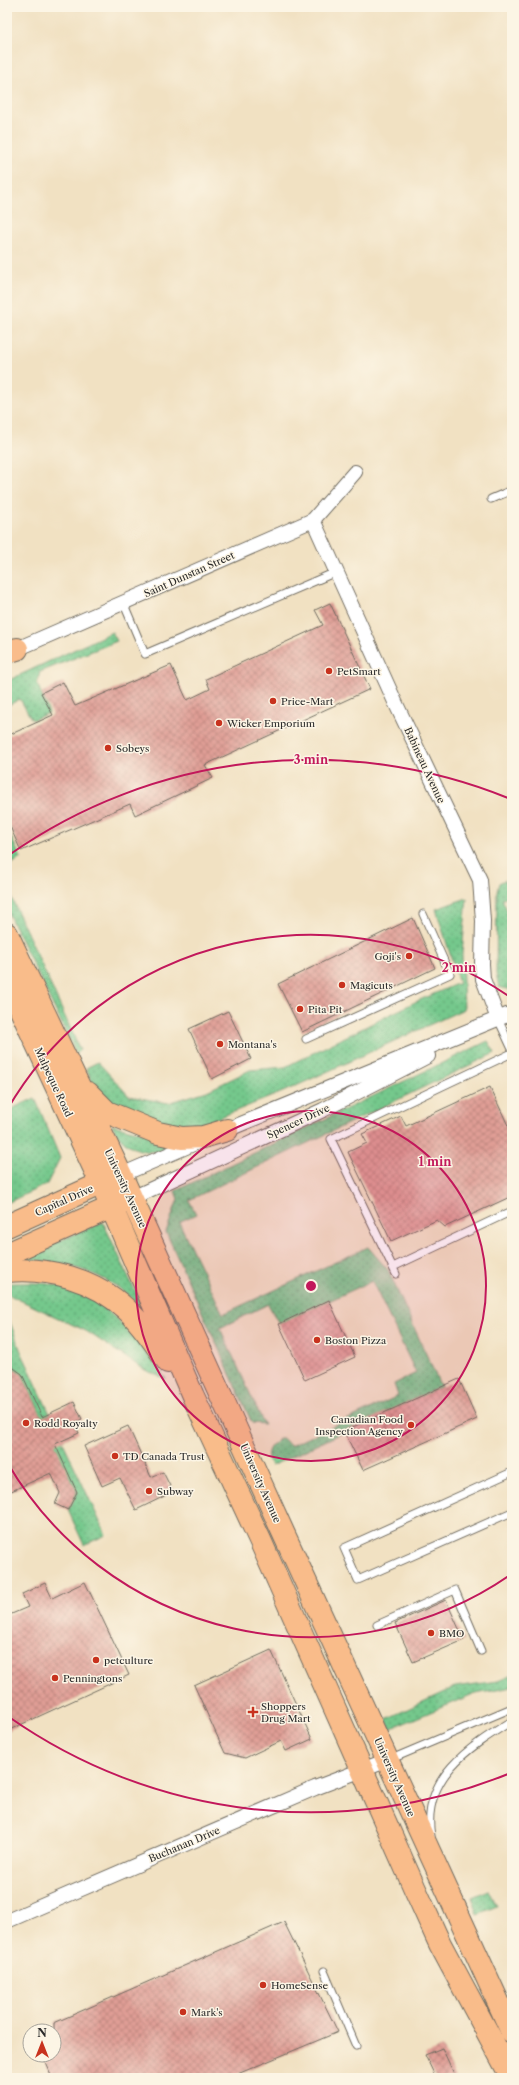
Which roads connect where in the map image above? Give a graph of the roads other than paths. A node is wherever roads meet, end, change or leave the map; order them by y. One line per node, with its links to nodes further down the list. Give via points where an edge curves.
1 (355, 472): 4 (street, Saint Dunstan Street)
2 (512, 490): 3 (lane)
3 (491, 499)
4 (313, 520): 5 (street, Babineau Avenue); 6 (street, Saint Dunstan Street)
5 (336, 572): 6 (lane, via 145,654); 12 (street, Babineau Avenue, via 480,880 483,979)
6 (123, 602): 7 (street, Saint Dunstan Street)
7 (10, 652)
8 (423, 914): 15 (lane, via 450,974)
9 (7, 934): 14 (main road, University Avenue)
10 (7, 980): 20 (main road, Malpeque Road)
11 (512, 1014): 12 (street, Spencer Drive)
12 (498, 1019): 13 (street, Spencer Drive); 16 (lane)
13 (480, 1026): 18 (street, Spencer Drive); 21 (street, Spencer Drive, via 406,1068 323,1110)
14 (55, 1036): 18 (main road, via 81,1083 93,1100 107,1112 158,1133 182,1138 203,1137); 19 (main road, University Avenue)
15 (306, 1039)
16 (512, 1049)
17 (512, 1054): 23 (lane, via 331,1139 394,1271)
18 (226, 1130): 19 (street, Spencer Drive)
19 (121, 1175): 20 (main road, Capital Drive); 21 (main road, University Avenue)
20 (101, 1183): 22 (main road); 24 (main road, Capital Drive)
21 (132, 1198): 22 (main road, Spencer Drive); 34 (main road, University Avenue)
22 (111, 1207): 25 (main road); 27 (main road)
23 (512, 1211)
24 (7, 1226)
25 (7, 1254)
26 (7, 1271): 27 (main road, via 28,1269 51,1272 68,1276 102,1291 126,1309 146,1331)
27 (193, 1396): 35 (main road)
28 (512, 1472): 29 (lane, via 344,1548 358,1580)
29 (512, 1512)
30 (377, 1625): 31 (lane, via 455,1590)
31 (481, 1651)
32 (512, 1708): 34 (lane)
33 (512, 1721): 36 (lane, via 454,1762 442,1779 430,1808 432,1842)
34 (388, 1760): 35 (street, Buchanan Drive); 36 (main road, University Avenue)
35 (363, 1770): 37 (street, Buchanan Drive); 41 (main road, via 440,1944)
36 (459, 1918): 39 (main road, University Avenue)
37 (7, 1921)
38 (324, 1971): 40 (lane)
39 (512, 2032)
40 (356, 2046)
41 (512, 2078)

